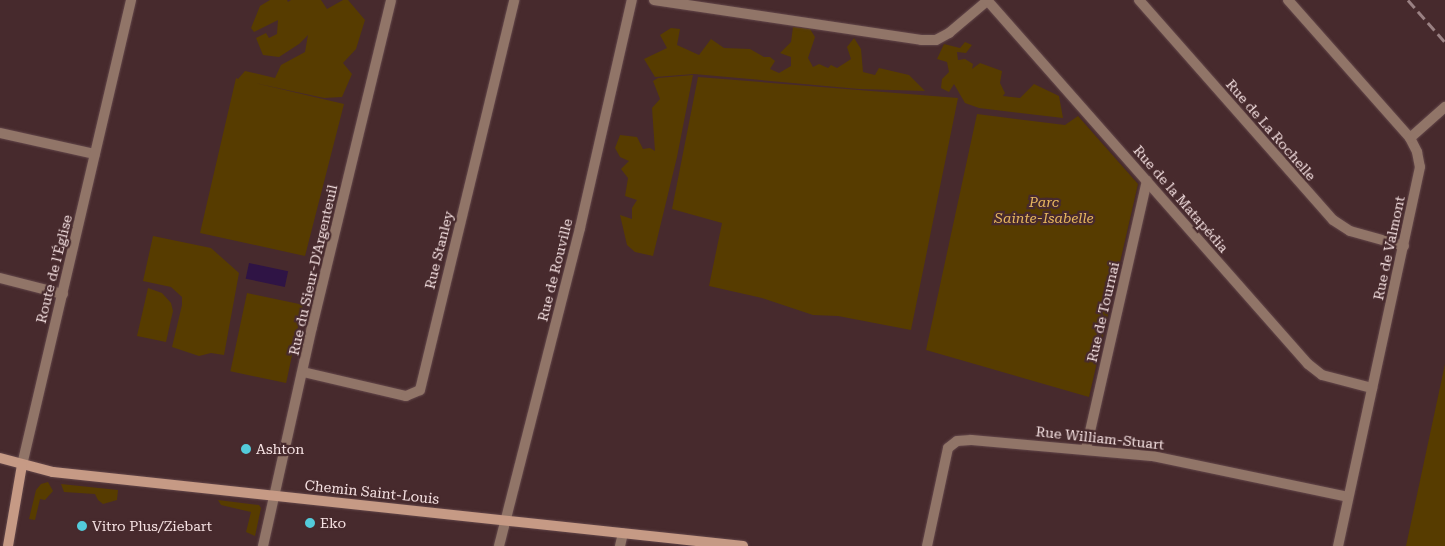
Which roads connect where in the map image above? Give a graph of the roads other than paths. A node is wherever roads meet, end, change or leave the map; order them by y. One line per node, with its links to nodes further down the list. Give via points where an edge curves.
1 (131, 0): 12 (street, Route de l'Église)
2 (391, 0): 17 (street, Rue du Sieur-D'Argenteuil)
3 (514, 0): 17 (street, Rue Stanley, via 420,390 406,396)
4 (632, 0): 24 (street, Rue de Rouville, via 580,228)
5 (654, 0): 6 (street, via 936,40 949,33)
6 (987, 0): 13 (street, Rue de la Matapédia)
7 (1139, 0): 14 (street, Rue de La Rochelle, via 1333,220 1350,231)
8 (1288, 0): 11 (street, Rue de Valmont)
9 (1445, 107): 11 (street)
10 (0, 133): 12 (street)
11 (1410, 138): 14 (street, Rue de Valmont, via 1420,167)
12 (95, 154): 16 (street, Route de l'Église)
13 (1147, 180): 18 (street, Rue de la Matapédia, via 1308,364 1322,375); 19 (street, Rue de Tournai)
14 (1404, 246): 18 (street, Rue de Valmont)
15 (0, 278): 16 (street)
16 (63, 294): 21 (street, Route de l'Église)
17 (303, 372): 22 (street, Rue du Sieur-D'Argenteuil)
18 (1372, 388): 23 (street, Rue de Valmont)
19 (1086, 449): 23 (street, Rue William-Stuart, via 1152,456); 31 (street, Rue William-Stuart, via 957,441 948,448)
20 (0, 458): 21 (street, Chemin Saint-Louis)
21 (22, 465): 22 (street, Chemin Saint-Louis, via 53,472); 26 (street, Route de l'Église)
22 (274, 496): 24 (street, Chemin Saint-Louis); 27 (street, Rue du Sieur-D'Argenteuil)
23 (1348, 497): 32 (street, Rue de Valmont)
24 (505, 520): 25 (street, Chemin Saint-Louis); 28 (street, Rue de Rouville)
25 (623, 533): 29 (street); 30 (street, Chemin Saint-Louis)
26 (8, 546)
27 (263, 546)
28 (499, 546)
29 (620, 546)
30 (743, 546)
31 (926, 546)
32 (1338, 546)

